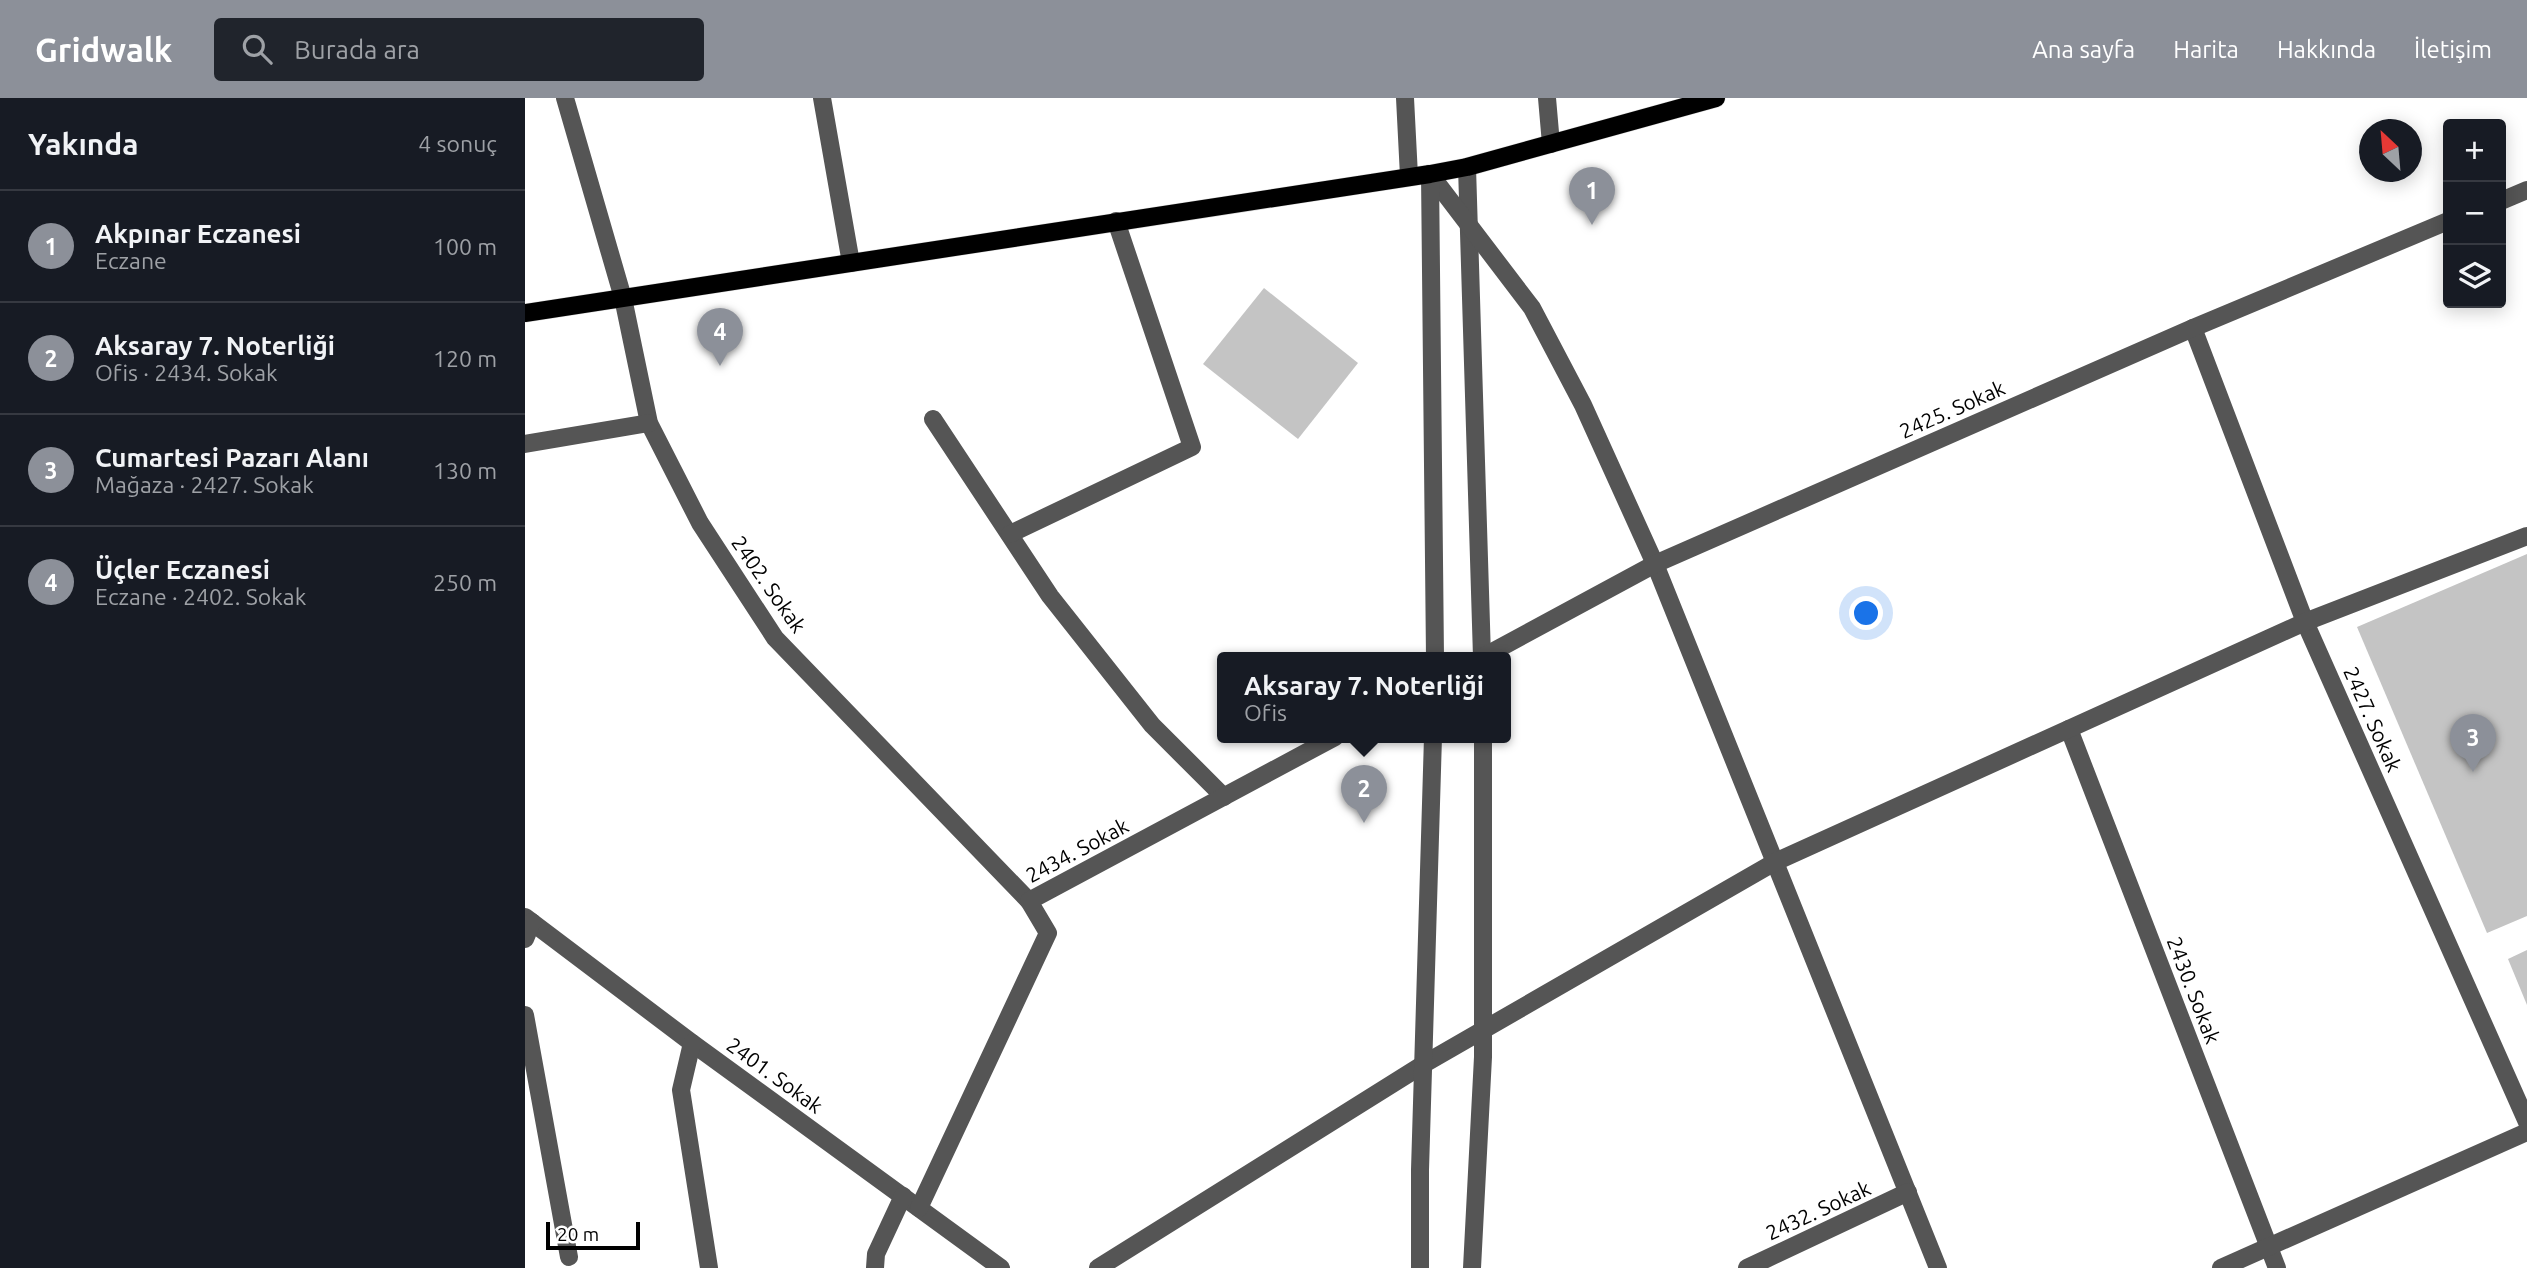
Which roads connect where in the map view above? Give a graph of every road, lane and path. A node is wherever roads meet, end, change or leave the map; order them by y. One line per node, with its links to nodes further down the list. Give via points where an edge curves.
1 (565, 98): 16 (street, 2402. Sokak)
2 (822, 98): 15 (street)
3 (1405, 98): 9 (street)
4 (1547, 98): 6 (street)
5 (1716, 98): 6 (main road)
6 (1551, 144): 7 (main road)
7 (1467, 167): 8 (main road); 14 (street)
8 (1430, 174): 9 (main road); 14 (street); 26 (street)
9 (1409, 176): 12 (main road)
10 (2527, 190): 11 (street)
11 (2506, 199)
12 (1116, 221): 15 (main road); 22 (street, via 1192,447)
13 (2443, 223): 18 (street, 2425. Sokak)
14 (1469, 226): 24 (street, via 1532,308 1583,405); 27 (street)
15 (851, 263): 16 (main road)
16 (623, 298): 17 (main road); 20 (street, 2402. Sokak)
17 (525, 313)
18 (2193, 328): 24 (street, 2425. Sokak); 25 (street, 2427. Sokak)
19 (933, 419): 22 (street)
20 (649, 423): 21 (street); 35 (street, 2402. Sokak, via 700,523 775,638)
21 (525, 444)
22 (1010, 534): 33 (street, via 1050,596 1152,725)
23 (2527, 536): 25 (street)
24 (1655, 564): 28 (street, 2425. Sokak); 34 (street)
25 (2305, 622): 29 (street); 42 (street, 2427. Sokak)
26 (1435, 652)
27 (1483, 652)
28 (1492, 652)
29 (2069, 729): 34 (street); 47 (street, 2430. Sokak)
30 (1324, 743): 33 (street, 2434. Sokak)
31 (1433, 743): 41 (street)
32 (1483, 743): 39 (street)
33 (1224, 797): 35 (street, 2434. Sokak)
34 (1775, 862): 39 (street); 44 (street)
35 (1029, 901): 46 (street, 2434. Sokak, via 1048,933)
36 (528, 919): 37 (street); 40 (street, 2401. Sokak)
37 (525, 939)
38 (525, 1015): 48 (street)
39 (1483, 1030): 41 (street); 54 (street)
40 (692, 1043): 45 (street, 2401. Sokak); 49 (street, via 681,1090)
41 (1424, 1064): 52 (street); 53 (street)
42 (2527, 1122)
43 (2527, 1132): 47 (street)
44 (1907, 1192): 55 (street, 2432. Sokak); 56 (street)
45 (903, 1196): 46 (street, 2401. Sokak); 50 (street, via 876,1254)
46 (919, 1208): 51 (street, 2401. Sokak)
47 (2269, 1247): 57 (street); 58 (street, 2430. Sokak)
48 (569, 1257)
49 (709, 1268)
50 (875, 1268)
51 (1001, 1268)
52 (1098, 1268)
53 (1420, 1268)
54 (1472, 1268)
55 (1747, 1268)
56 (1938, 1268)
57 (2221, 1268)
58 (2277, 1268)

